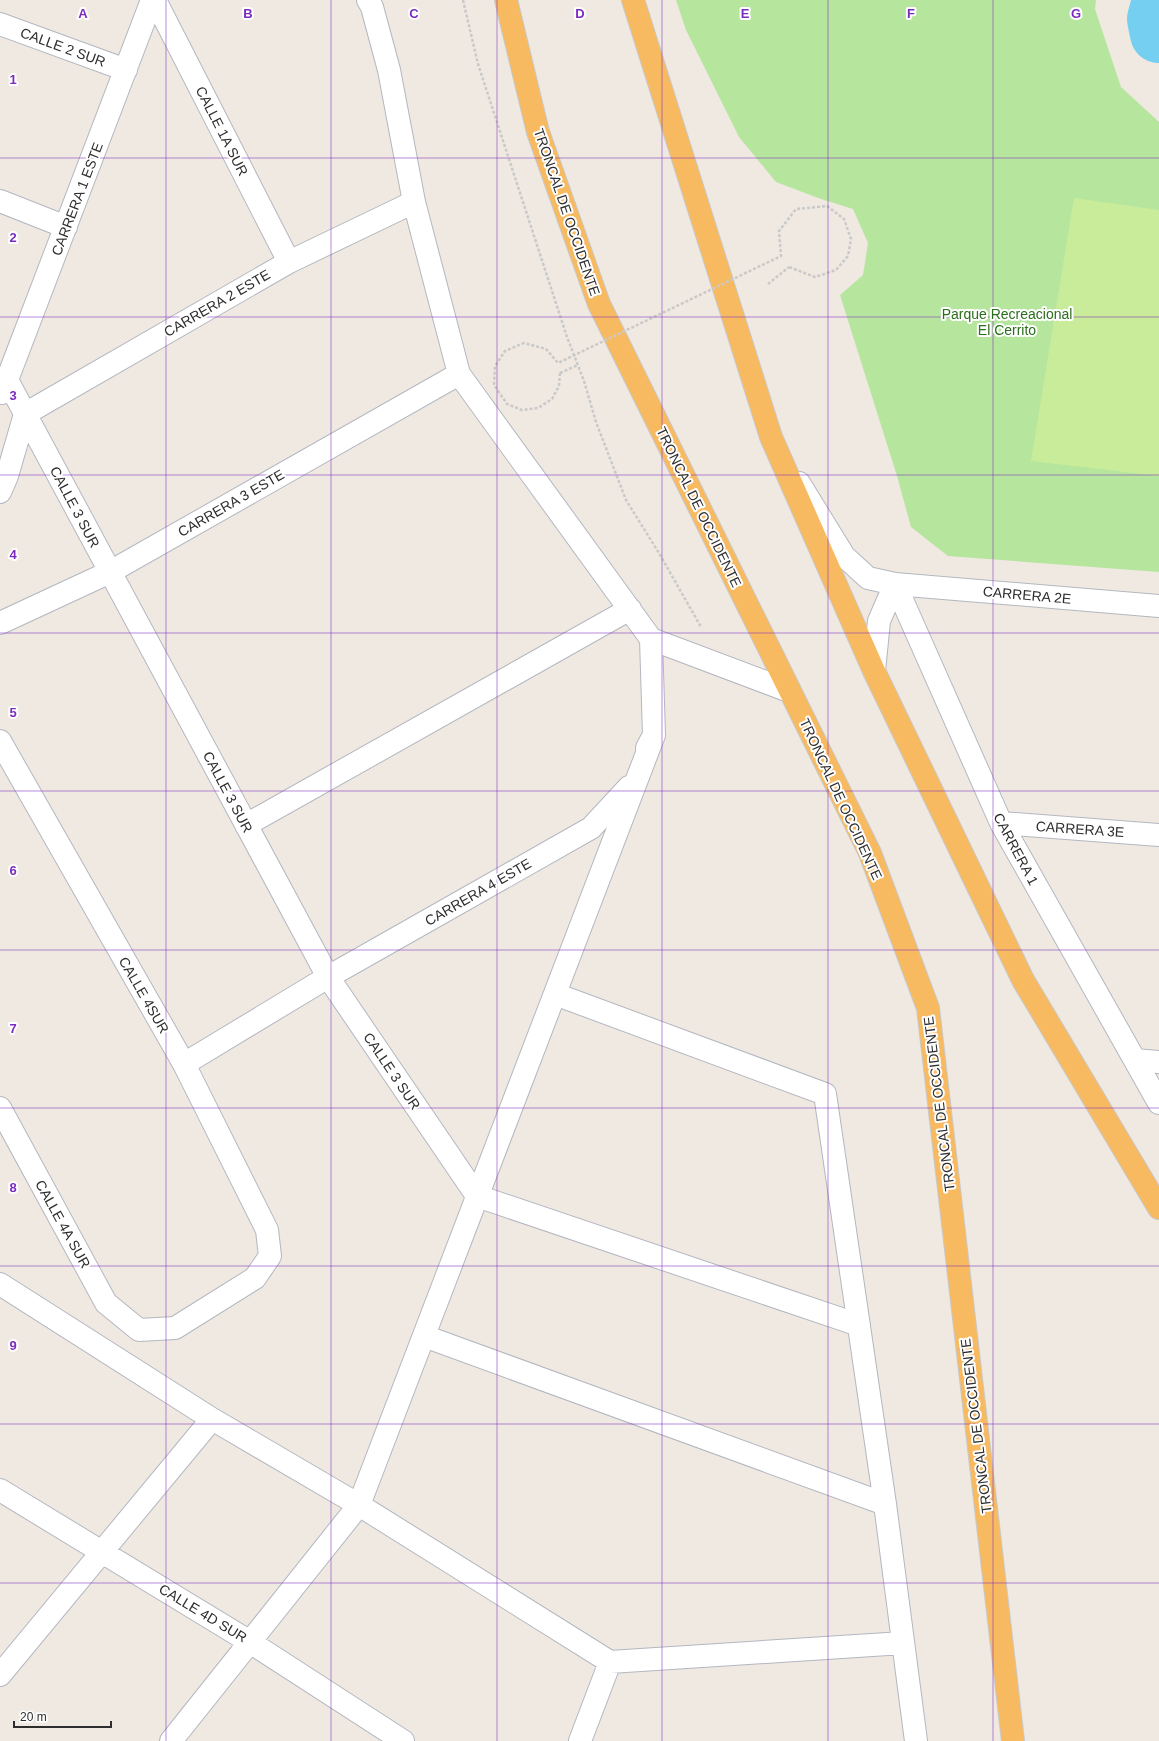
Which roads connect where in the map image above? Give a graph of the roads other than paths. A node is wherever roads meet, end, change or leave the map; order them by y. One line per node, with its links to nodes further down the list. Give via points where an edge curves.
1 (152, 0): 7 (street, CARRERA 1 ESTE)
2 (155, 0): 11 (street, CALLE 1A SUR)
3 (368, 0): 9 (street, via 389,70)
4 (506, 0): 24 (highway, TRONCAL DE OCCIDENTE, via 538,132 599,304)
5 (633, 0): 15 (highway)
6 (0, 24): 7 (street, CALLE 2 SUR)
7 (126, 70): 10 (street, CARRERA 1 ESTE)
8 (0, 201): 10 (street)
9 (414, 202): 11 (street, CARRERA 2 ESTE); 12 (street)
10 (66, 227): 13 (street, CARRERA 1 ESTE)
11 (289, 262): 14 (street, CARRERA 2 ESTE)
12 (459, 374): 17 (street, CARRERA 3 ESTE); 20 (street)
13 (2, 385): 14 (street, CALLE 3 SUR)
14 (25, 414): 16 (street); 17 (street, CALLE 3 SUR)
15 (771, 438): 18 (street, CARRERA 2E, via 844,556 868,578); 23 (highway)
16 (2, 481)
17 (110, 572): 21 (street, CARRERA 3 ESTE); 28 (street, CALLE 3 SUR)
18 (895, 584): 19 (street, CARRERA 2E); 23 (street, via 879,621); 27 (street, CARRERA 1)
19 (1159, 606)
20 (630, 609): 22 (street); 28 (street)
21 (0, 623)
22 (651, 638): 24 (street); 25 (street, CARRERA 4 ESTE)
23 (874, 671): 38 (highway, via 1023,980)
24 (789, 691): 56 (highway, TRONCAL DE OCCIDENTE, via 870,853 928,1008)
25 (654, 735): 30 (street, CARRERA 4 ESTE, via 628,789 591,828); 31 (street)
26 (0, 741): 34 (street, CALLE 4SUR)
27 (1001, 823): 29 (street, CARRERA 3E); 32 (street, CARRERA 1)
28 (246, 825): 30 (street, CALLE 3 SUR)
29 (1159, 835)
30 (328, 977): 34 (street, CARRERA 4 ESTE); 37 (street, CALLE 3 SUR)
31 (555, 994): 37 (street); 40 (street, via 825,1094)
32 (1135, 1060): 33 (street); 35 (street, CARRERA 1)
33 (1159, 1062)
34 (184, 1064): 41 (street, CALLE 4SUR, via 267,1230 270,1256 255,1278 175,1328)
35 (1159, 1103)
36 (0, 1108): 41 (street, CALLE 4A SUR, via 106,1303)
37 (477, 1196): 40 (street); 42 (street)
38 (1159, 1208)
39 (0, 1284): 43 (street)
40 (859, 1325): 45 (street)
41 (139, 1330)
42 (424, 1336): 45 (street); 46 (street)
43 (212, 1419): 46 (street); 47 (street)
44 (0, 1490): 47 (street, CALLE 4D SUR)
45 (885, 1504): 49 (street)
46 (358, 1506): 48 (street); 50 (street)
47 (103, 1553): 48 (street, CALLE 4D SUR); 51 (street)
48 (250, 1642): 52 (street); 53 (street, CALLE 4D SUR)
49 (903, 1643): 50 (street); 55 (street)
50 (610, 1662): 54 (street)
51 (0, 1674)
52 (171, 1741)
53 (403, 1741)
54 (580, 1741)
55 (916, 1741)
56 (1013, 1741)

